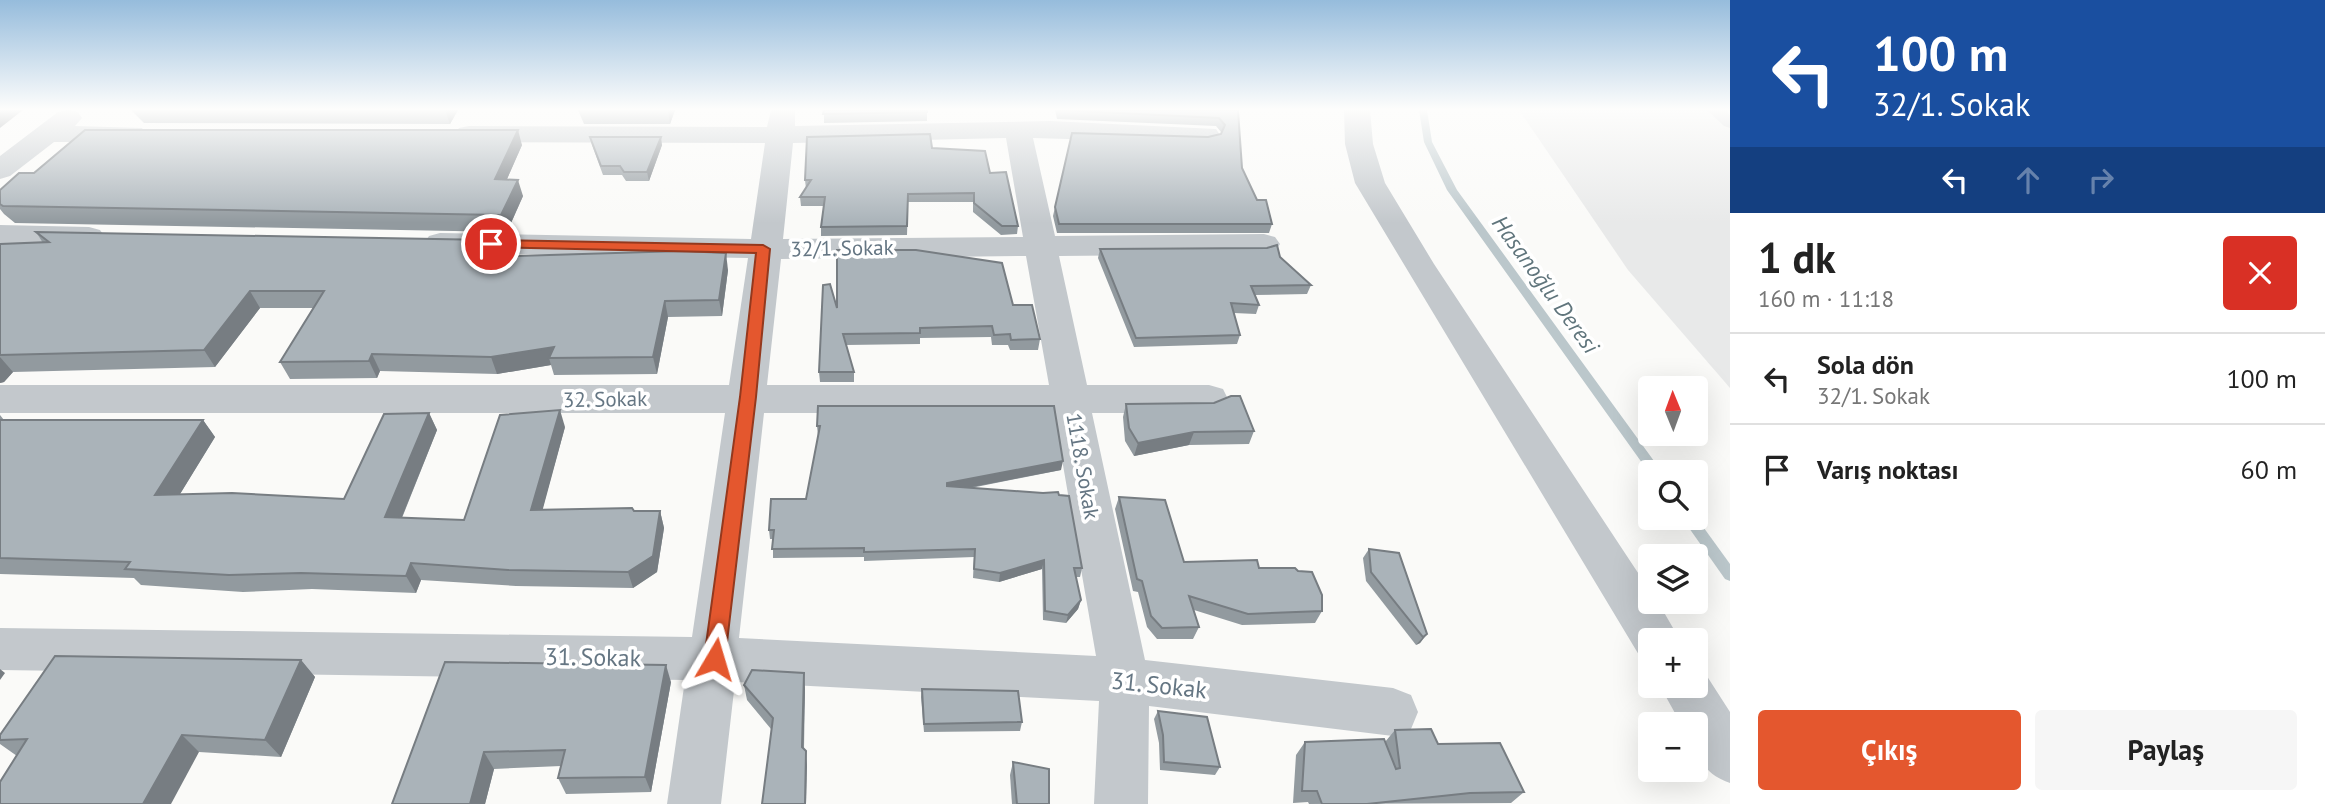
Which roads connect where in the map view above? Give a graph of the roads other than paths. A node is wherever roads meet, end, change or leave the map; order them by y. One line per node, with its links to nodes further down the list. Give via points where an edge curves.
1 (29, 148): 5 (street)
2 (777, 148): 11 (street)
3 (1021, 148): 10 (street, 1118. Sokak)
4 (1360, 148): 16 (street, via 1370,183 1418,264)
5 (0, 170)
6 (0, 235): 7 (street)
7 (125, 237)
8 (416, 243): 11 (street, 32/1. Sokak)
9 (1264, 244): 10 (street, 32/1. Sokak)
10 (1039, 247): 11 (street, 32/1. Sokak); 15 (street, 1118. Sokak)
11 (763, 249): 12 (street)
12 (748, 397): 13 (street, 32. Sokak); 15 (street, 32. Sokak); 18 (street)
13 (0, 399)
14 (1209, 399): 15 (street, 32. Sokak)
15 (1072, 400): 19 (street, 1118. Sokak)
16 (1648, 628)
17 (0, 649): 18 (street, 31. Sokak)
18 (715, 659): 19 (street, 31. Sokak); 23 (street)
19 (1125, 680): 21 (street, 31. Sokak); 24 (street, 1118. Sokak)
20 (1692, 698): 22 (street)
21 (1393, 712)
22 (1730, 758)
23 (694, 804)
24 (1121, 804)

